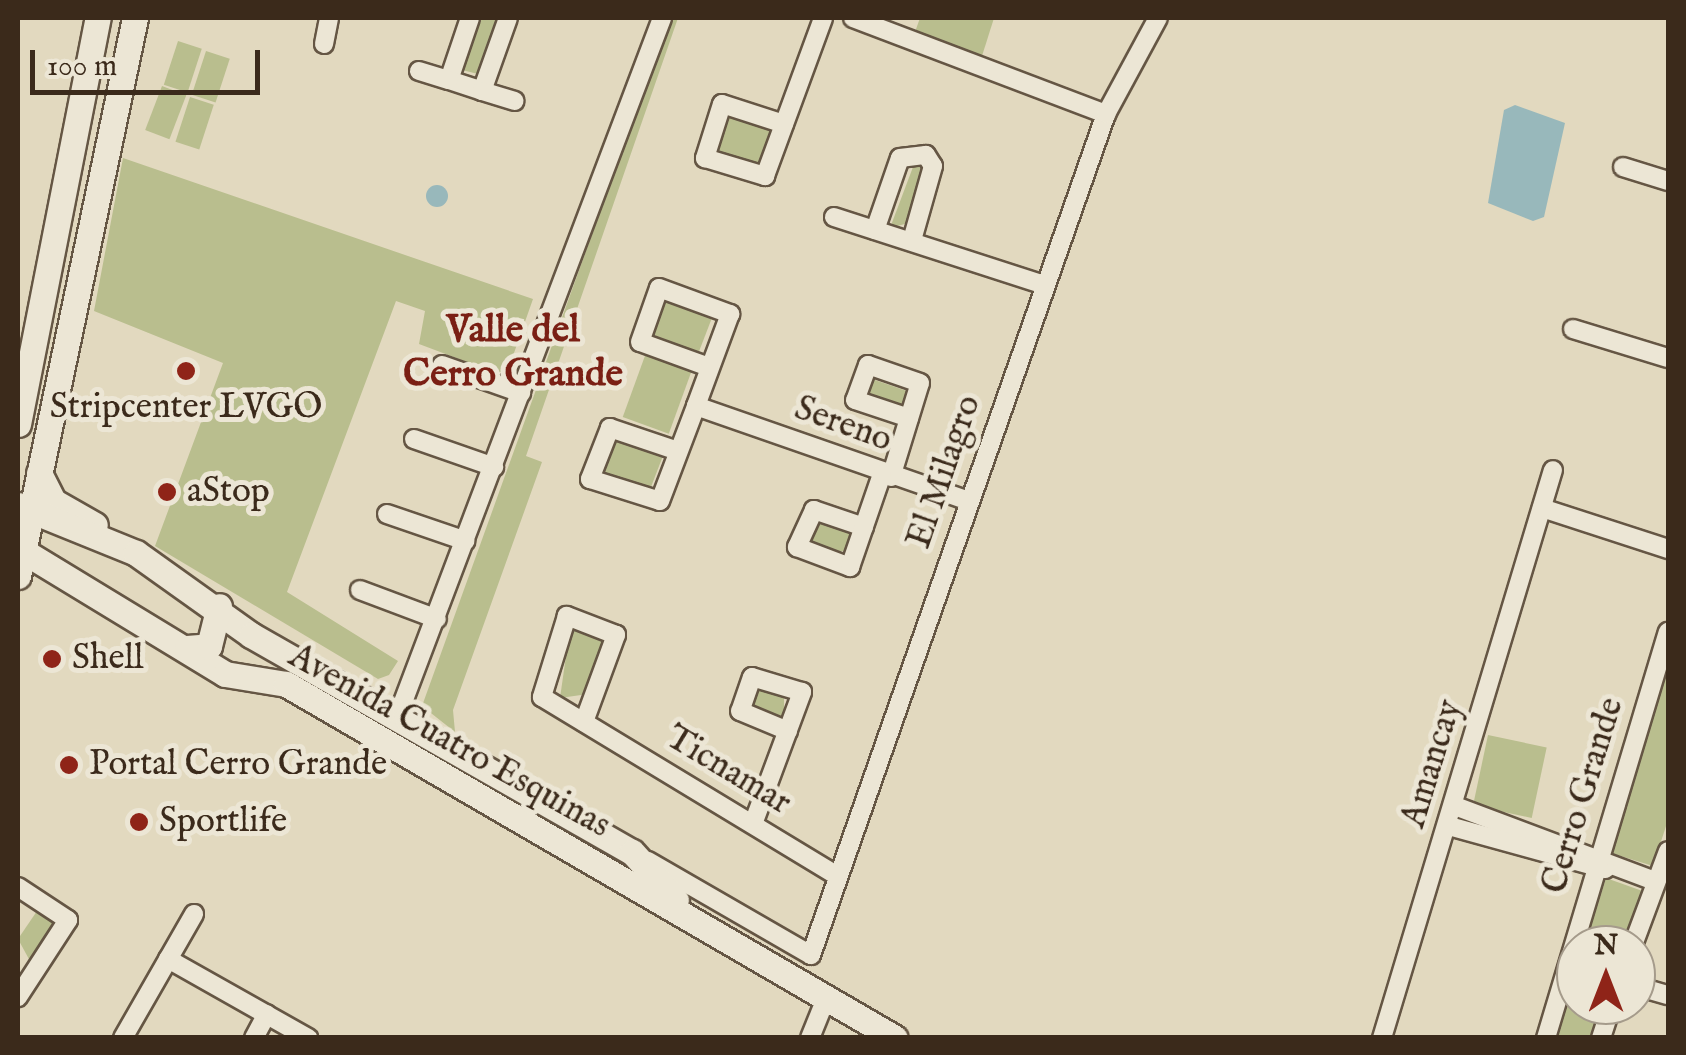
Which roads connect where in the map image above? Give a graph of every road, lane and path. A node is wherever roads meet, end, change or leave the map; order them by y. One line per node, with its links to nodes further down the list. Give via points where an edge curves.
1 (98, 18): 19 (main road)
2 (135, 18): 20 (main road)
3 (330, 18): 10 (street)
4 (470, 18): 12 (street)
5 (508, 18): 13 (street)
6 (662, 18): 29 (street)
7 (824, 18): 16 (street)
8 (852, 18): 15 (street)
9 (1158, 18): 15 (street, El Milagro)
10 (324, 44)
11 (419, 71): 12 (street)
12 (449, 80): 13 (street)
13 (482, 91): 14 (street)
14 (515, 101)
15 (1106, 114): 24 (street, El Milagro)
16 (784, 124): 16 (street, via 722,104 705,158 759,180)
17 (1623, 167): 18 (street)
18 (1668, 181)
19 (61, 190): 20 (main road, via 80,182); 32 (main road)
20 (96, 198): 37 (main road)
21 (834, 217): 22 (street)
22 (875, 230): 23 (street); 23 (street, via 900,158 926,155 933,166)
23 (912, 240): 24 (street)
24 (1045, 285): 39 (street, El Milagro)
25 (1573, 329): 26 (street)
26 (1668, 358)
27 (442, 364): 29 (street)
28 (709, 367): 28 (street, via 730,314 659,288 640,342); 30 (street)
29 (521, 393): 35 (street)
30 (696, 406): 34 (street); 38 (street, Sereno)
31 (909, 418): 38 (street)
32 (18, 424)
33 (414, 438): 35 (street)
34 (678, 451): 34 (street, via 610,428 590,479 660,501)
35 (494, 467): 44 (street)
36 (1553, 470): 40 (street, Amancay)
37 (39, 472): 41 (main road); 46 (main road, via 53,501)
38 (887, 475): 39 (street, Sereno); 43 (street)
39 (969, 501): 64 (street, El Milagro)
40 (1542, 508): 45 (street); 58 (street, Amancay)
41 (25, 509): 46 (main road, Avenida Cuatro Esquinas); 47 (main road)
42 (387, 514): 44 (street)
43 (864, 527)
44 (466, 541): 50 (street)
45 (1668, 549)
46 (136, 552): 49 (main road, Avenida Cuatro Esquinas)
47 (21, 559): 53 (main road, Avenida Cuatro Esquinas)
48 (360, 590): 50 (street)
49 (219, 606): 52 (main road, Avenida Cuatro Esquinas); 53 (main road, via 209,646)
50 (437, 619): 55 (street)
51 (1668, 632): 63 (street, Cerro Grande)
52 (251, 635): 54 (main road, via 229,646); 55 (main road, Avenida Cuatro Esquinas)
53 (187, 648): 54 (main road, Avenida Cuatro Esquinas)
54 (225, 674): 68 (main road, Avenida Cuatro Esquinas, via 286,684)
55 (397, 718): 62 (main road, Avenida Cuatro Esquinas)
56 (584, 722): 56 (street, Ticnamar, via 616,635 567,616 542,697); 59 (street, Ticnamar)
57 (788, 731): 59 (street)
58 (1455, 806): 60 (street, Amancay); 63 (street)
59 (753, 824): 64 (street, Ticnamar)
60 (1449, 826): 63 (street); 81 (street, Amancay)
61 (1668, 851): 65 (street)
62 (632, 852): 68 (main road, Avenida Cuatro Esquinas); 70 (street, Avenida Cuatro Esquinas)
63 (1597, 863): 65 (street); 82 (street, Cerro Grande)
64 (838, 876): 70 (street, El Milagro)
65 (1655, 881): 69 (street)
66 (18, 887): 72 (street, via 68,920)
67 (194, 914): 71 (street)
68 (689, 915): 73 (main road, Avenida Cuatro Esquinas)
69 (1640, 925)
70 (811, 956)
71 (168, 958): 75 (street); 76 (street)
72 (24, 973): 74 (street)
73 (827, 996): 79 (street); 80 (main road, Avenida Cuatro Esquinas)
74 (18, 998)
75 (267, 1014): 77 (street); 78 (street)
76 (123, 1038)
77 (254, 1038)
78 (308, 1038)
79 (810, 1038)
80 (896, 1038)
81 (1382, 1038)
82 (1546, 1038)

